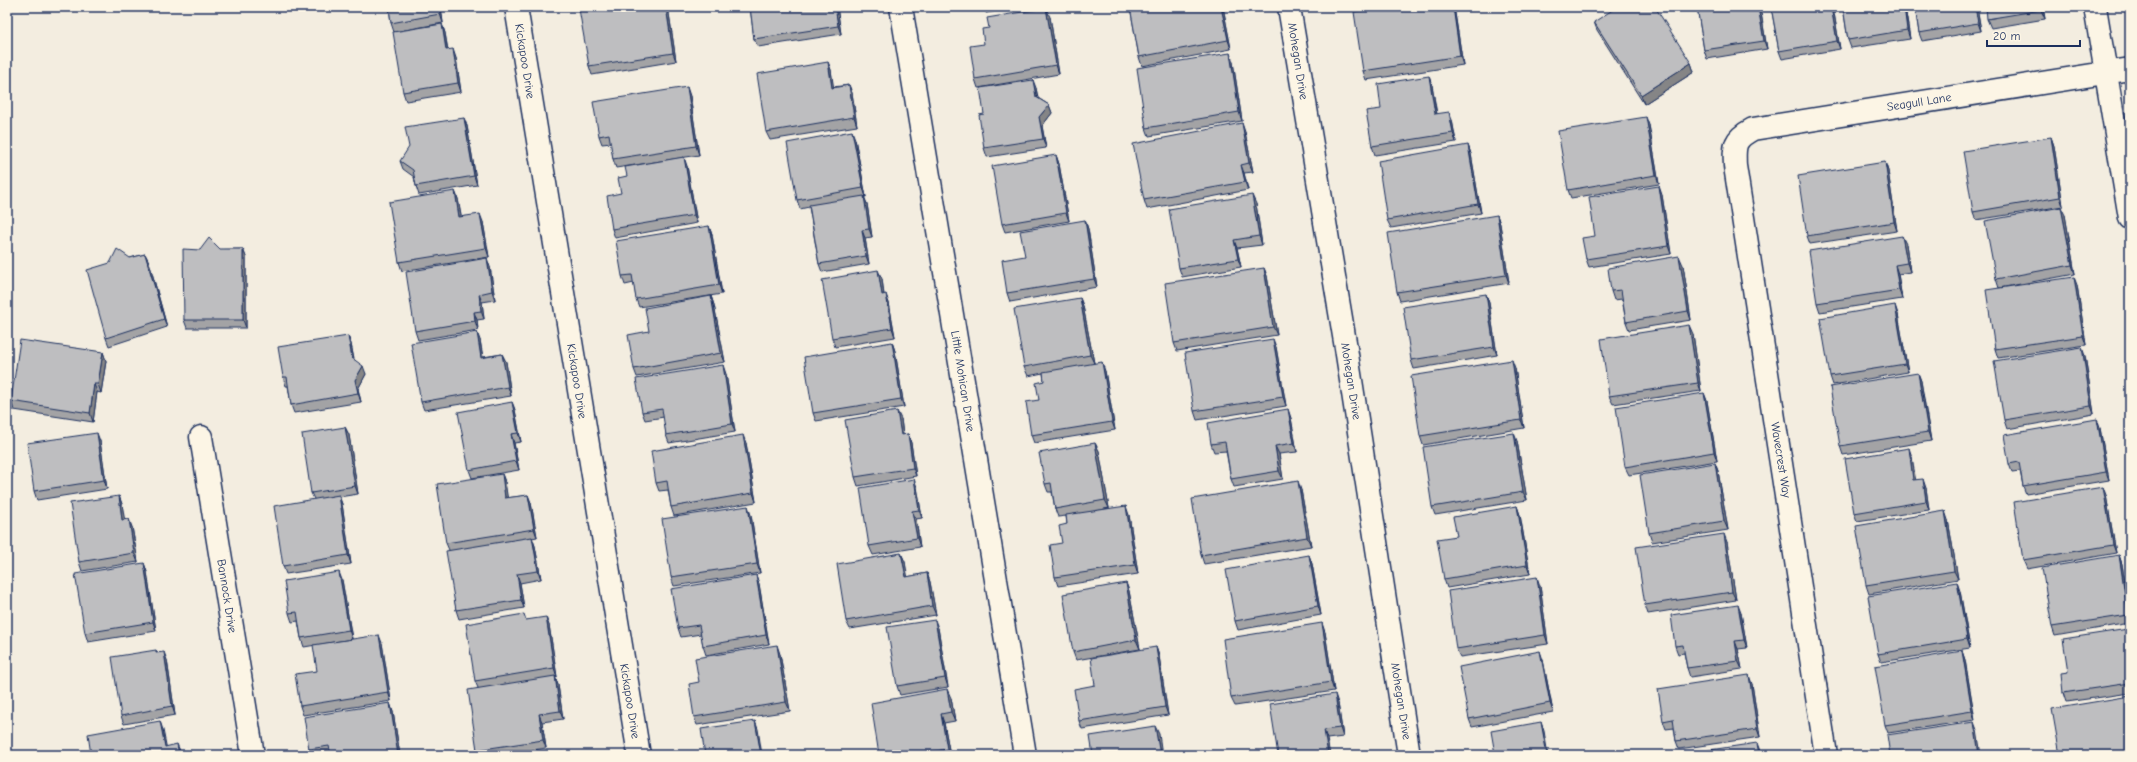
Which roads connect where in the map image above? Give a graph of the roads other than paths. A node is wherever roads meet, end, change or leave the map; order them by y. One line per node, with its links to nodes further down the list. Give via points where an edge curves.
1 (516, 7): 11 (street, Kickapoo Drive)
2 (902, 7): 12 (street, Little Mohican Drive)
3 (1289, 7): 13 (street, Mohegan Drive, via 1346,348)
4 (2095, 7): 6 (street)
5 (2130, 68): 6 (street, Seagull Lane)
6 (2106, 72): 7 (street, Seagull Lane, via 1753,129 1742,135 1735,143); 8 (street)
7 (1735, 166): 14 (street, Wavecrest Way)
8 (2130, 218)
9 (202, 437): 10 (street, Bannock Drive)
10 (253, 755)
11 (639, 755)
12 (1025, 755)
13 (1409, 755)
14 (1826, 755)

